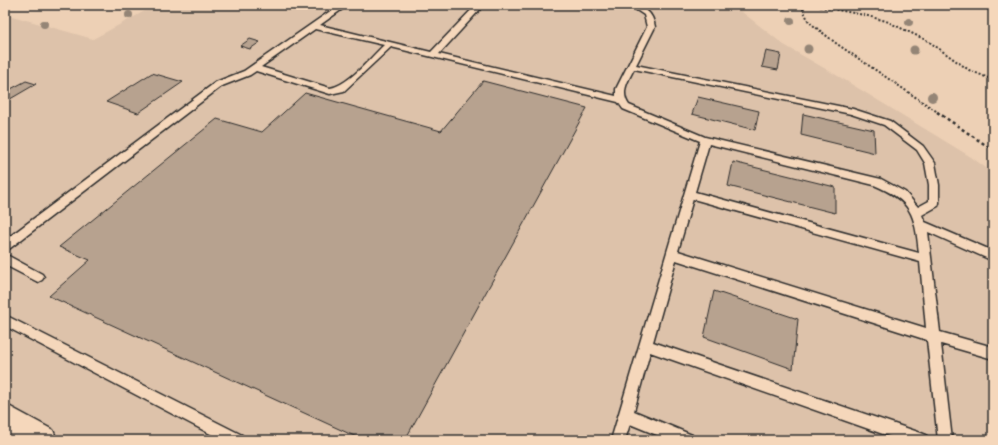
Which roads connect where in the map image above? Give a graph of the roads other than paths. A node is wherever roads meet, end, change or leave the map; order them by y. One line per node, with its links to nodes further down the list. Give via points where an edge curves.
1 (344, 5): 4 (lane)
2 (480, 5): 6 (lane)
3 (633, 5): 7 (lane, via 649,16 651,27)
4 (314, 26): 5 (lane); 8 (lane)
5 (390, 44): 6 (lane); 8 (lane, via 341,89 330,91)
6 (433, 55): 9 (lane)
7 (631, 66): 9 (lane, via 620,89); 12 (lane, via 853,112 887,122 920,148 930,163 934,203)
8 (255, 68): 14 (lane, via 219,84)
9 (621, 100): 10 (lane, via 626,107)
10 (705, 140): 11 (lane); 12 (lane, via 877,182 907,198)
11 (689, 194): 15 (lane); 18 (lane)
12 (917, 213): 13 (lane)
13 (920, 224): 16 (lane); 18 (lane)
14 (5, 246)
15 (672, 254): 21 (lane); 22 (lane)
16 (993, 256)
17 (5, 259): 19 (lane)
18 (925, 259): 21 (lane)
19 (38, 278)
20 (5, 320): 27 (lane)
21 (934, 336): 23 (lane); 31 (lane)
22 (646, 344): 24 (lane); 30 (lane)
23 (993, 353)
24 (625, 415): 28 (lane); 29 (lane)
25 (5, 418): 26 (street)
26 (43, 440)
27 (237, 440)
28 (618, 440)
29 (687, 440)
30 (921, 440)
31 (945, 440)

